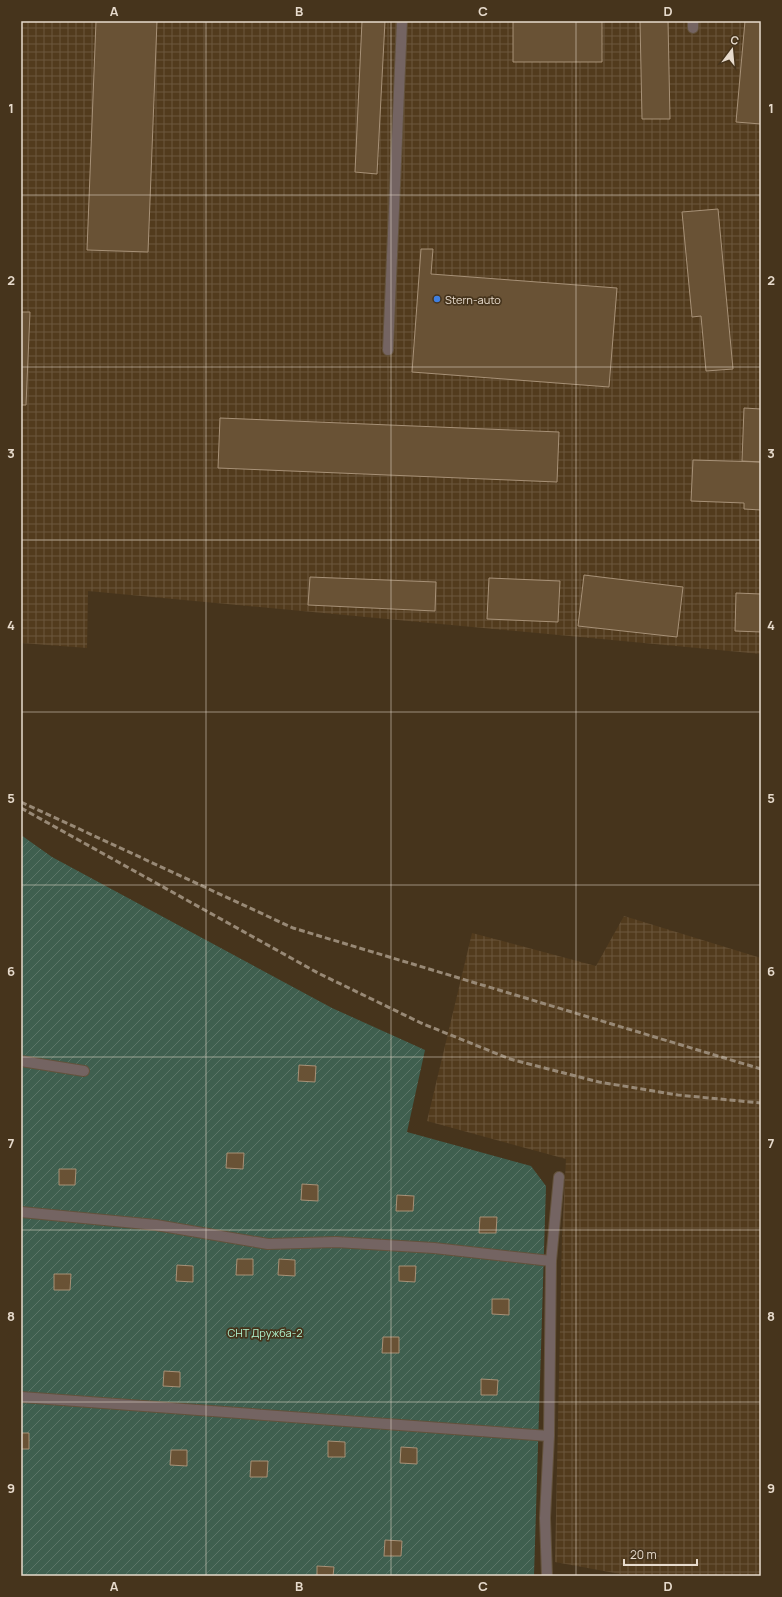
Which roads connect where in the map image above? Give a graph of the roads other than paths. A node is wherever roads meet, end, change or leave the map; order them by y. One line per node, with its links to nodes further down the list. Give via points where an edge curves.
1 (402, 21): 2 (lane)
2 (388, 350)
3 (21, 1061): 4 (lane)
4 (84, 1071)
5 (559, 1177): 7 (lane)
6 (21, 1212): 7 (lane, via 156,1225 268,1244 336,1242 434,1248)
7 (551, 1261): 9 (lane)
8 (21, 1397): 9 (lane)
9 (549, 1436): 10 (lane, via 545,1518)
10 (547, 1576)

